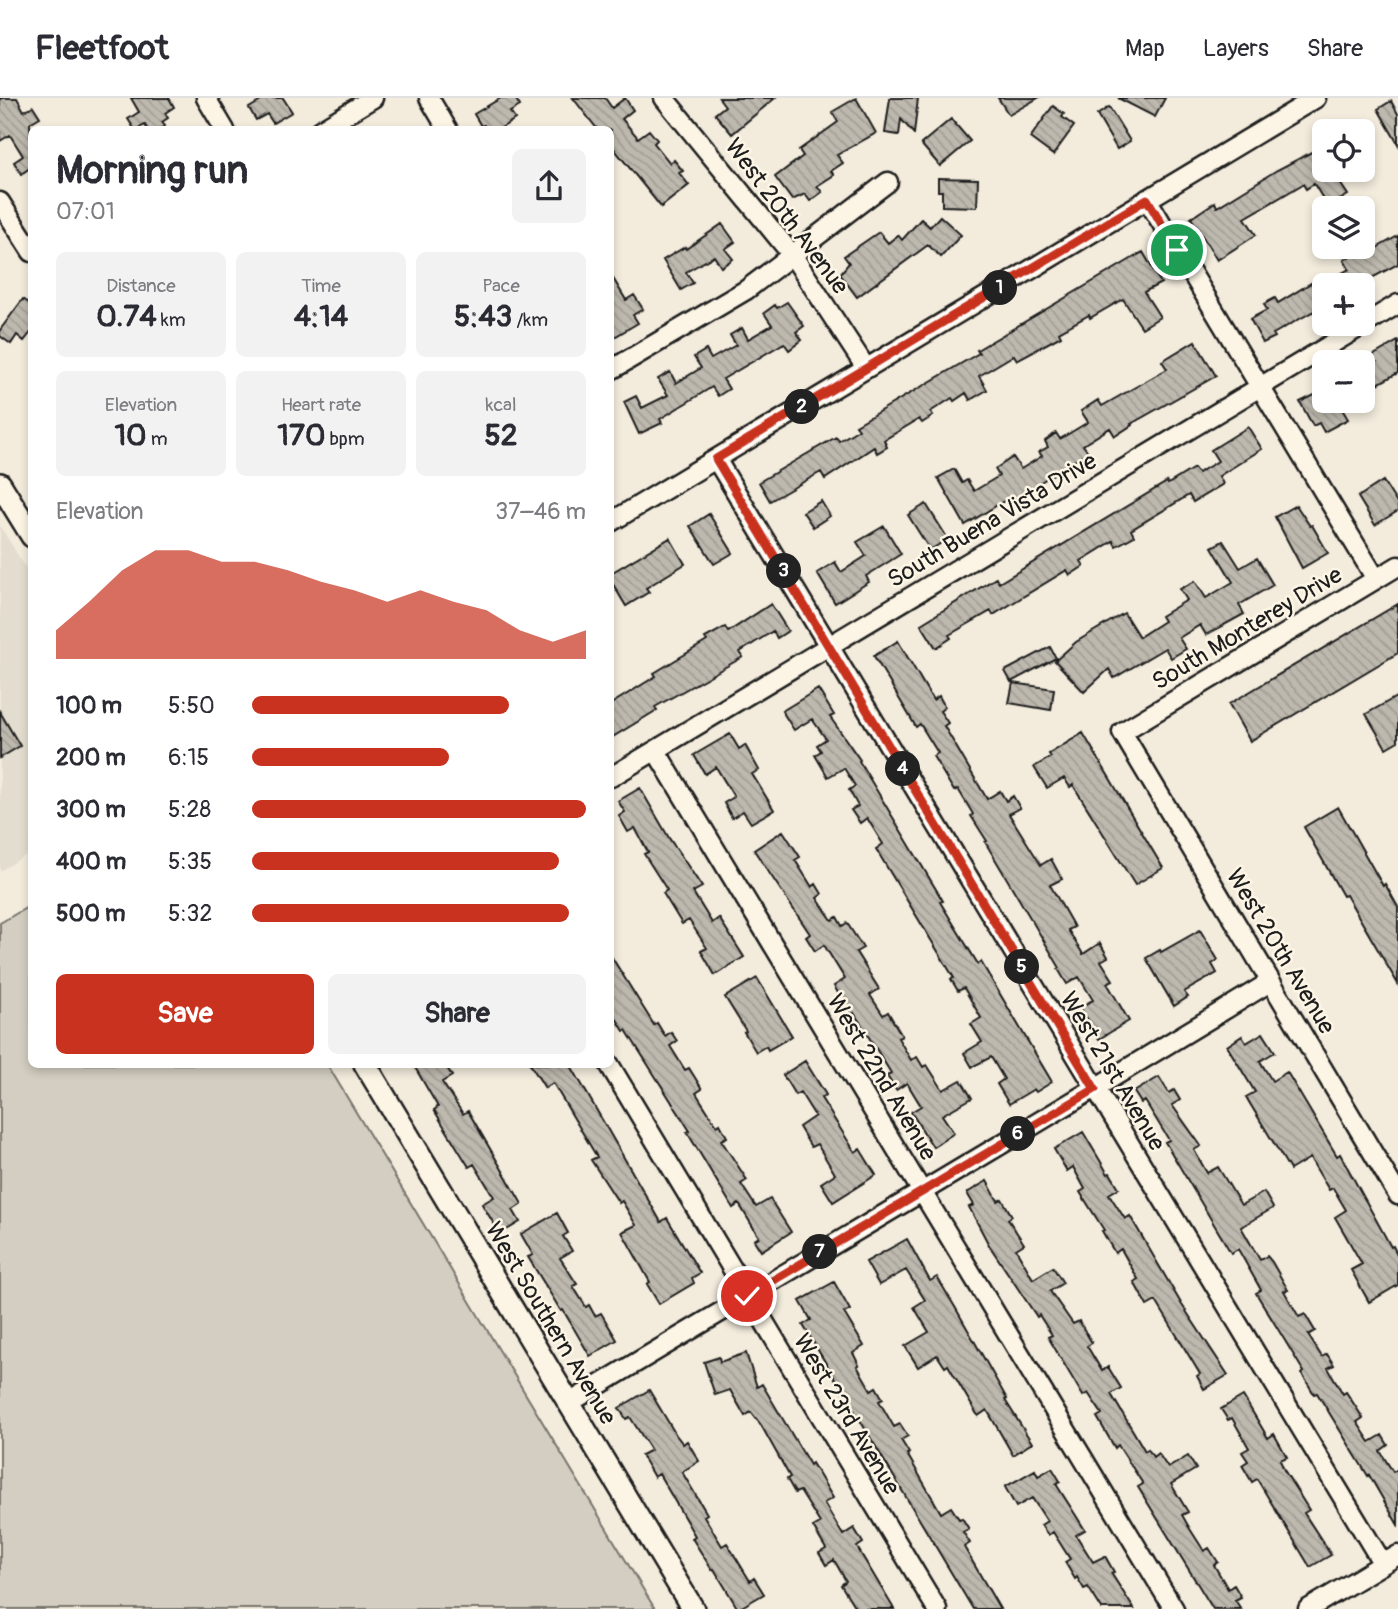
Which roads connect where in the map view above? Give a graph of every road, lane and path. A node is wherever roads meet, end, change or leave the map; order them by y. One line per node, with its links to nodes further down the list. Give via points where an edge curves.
1 (206, 98): 6 (street)
2 (373, 98): 7 (street)
3 (429, 98): 8 (street)
4 (664, 98): 13 (street, West 20th Avenue)
5 (1316, 98): 10 (street)
6 (223, 126)
7 (327, 126)
8 (446, 126)
9 (888, 183): 13 (street)
10 (1147, 199): 16 (street); 17 (street)
11 (0, 202): 12 (street)
12 (28, 246)
13 (793, 256): 15 (street, via 746,290); 16 (street, West 20th Avenue)
14 (1398, 304): 17 (street, South Buena Vista Drive)
15 (614, 368)
16 (866, 368): 18 (street)
17 (1260, 387): 23 (street); 24 (street, South Buena Vista Drive)
18 (716, 459): 20 (street); 24 (street, West 21st Avenue)
19 (0, 484): 21 (main road)
20 (614, 520)
21 (28, 524)
22 (1398, 566): 23 (street, South Monterey Drive)
23 (1376, 579): 25 (street, South Monterey Drive)
24 (829, 646): 26 (street, South Buena Vista Drive); 31 (street, West 21st Avenue)
25 (1122, 732): 28 (street, West 20th Avenue)
26 (656, 751): 27 (street, South Buena Vista Drive); 33 (street, West 22nd Avenue)
27 (614, 775)
28 (1270, 982): 31 (street); 32 (street, West 20th Avenue)
29 (367, 1068): 36 (main road, West Southern Avenue)
30 (611, 1068): 35 (street, West 23rd Avenue)
31 (1095, 1089): 33 (street); 37 (street, West 21st Avenue)
32 (1390, 1165): 34 (street, West 20th Avenue)
33 (922, 1190): 35 (street); 40 (street, West 22nd Avenue)
34 (1398, 1195)
35 (747, 1296): 36 (street); 39 (street, West 23rd Avenue)
36 (569, 1403): 38 (main road, West Southern Avenue)
37 (1391, 1560): 41 (street)
38 (693, 1609)
39 (937, 1609)
40 (1174, 1609)
41 (1308, 1609)

